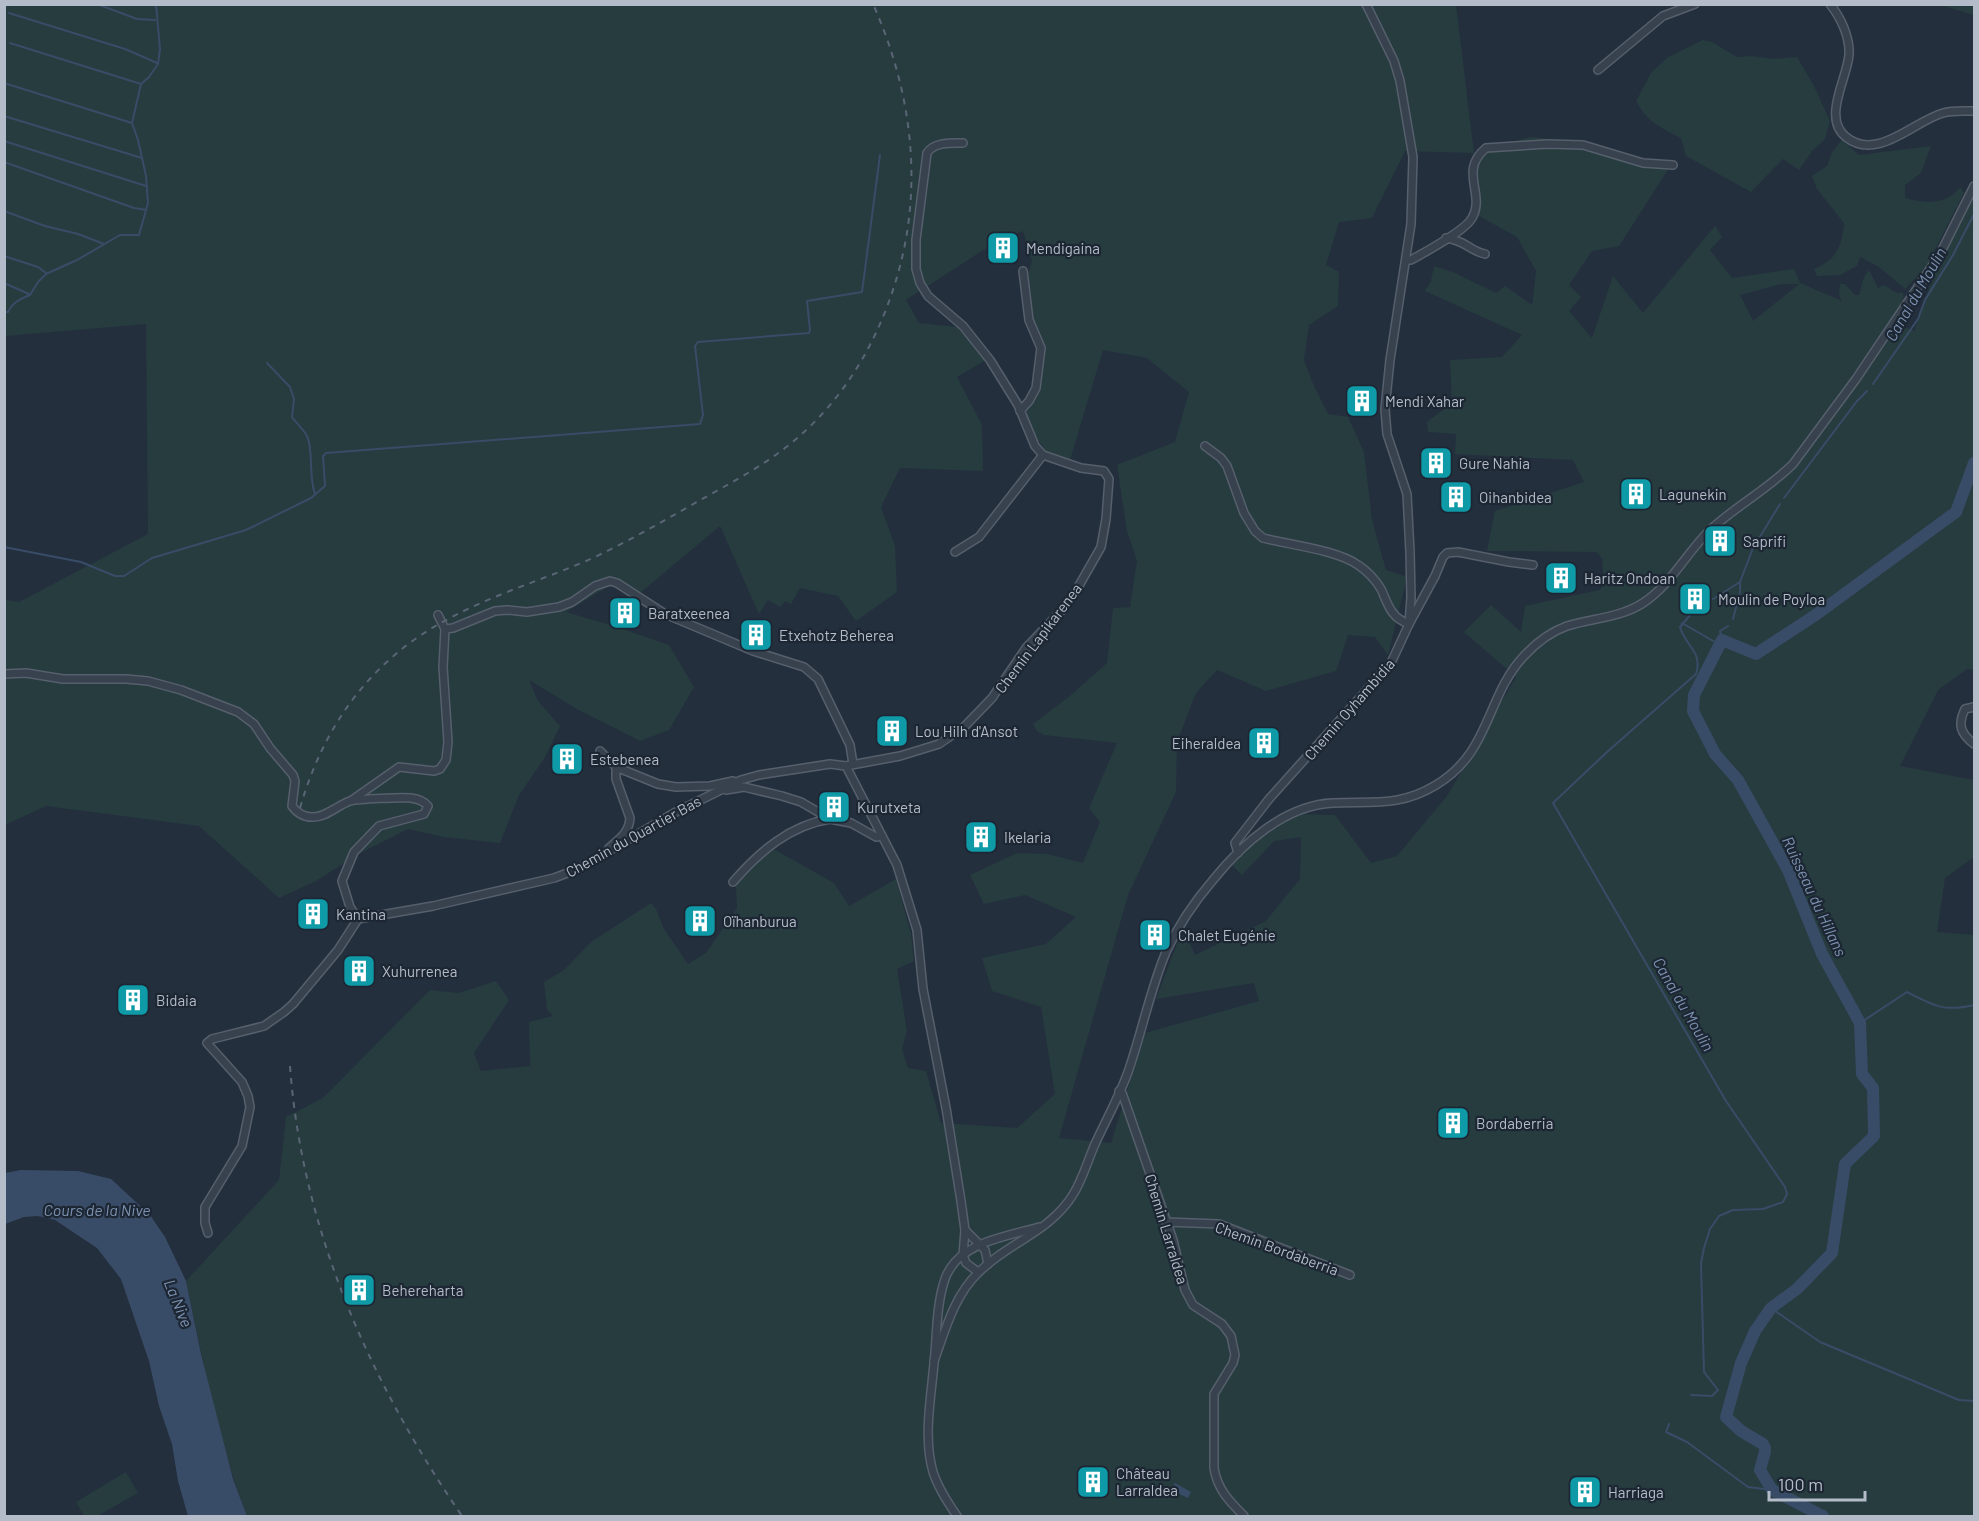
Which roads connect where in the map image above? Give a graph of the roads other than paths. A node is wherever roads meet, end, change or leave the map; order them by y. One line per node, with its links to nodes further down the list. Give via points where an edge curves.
1 (1366, 4): 11 (street, Chemin Oyhambidia, via 1394,61 1411,140 1414,183)
2 (1695, 4): 4 (street, via 1663,16)
3 (1830, 4): 5 (street, via 1848,43 1836,115 1845,136 1861,144 1880,144 1942,113)
4 (1598, 70)
5 (1974, 111)
6 (963, 143): 13 (street, via 937,145 927,153 916,269 928,296 963,326 990,360)
7 (1673, 165): 9 (street, via 1643,163 1583,145 1486,148 1472,167 1472,218)
8 (1974, 186): 32 (street, via 1940,254 1793,464 1713,527 1657,593 1630,610 1570,625 1536,644 1512,672 1470,754 1438,784 1393,802 1331,803 1299,810 1269,827)
9 (1446, 238): 10 (street, via 1465,242); 11 (street)
10 (1485, 254)
11 (1406, 260): 19 (street, Chemin Oyhambidia, via 1385,409 1387,434 1407,494)
12 (1023, 271): 13 (street, via 1029,320 1041,348 1036,388)
13 (1020, 411): 15 (street)
14 (1205, 446): 19 (street, via 1227,466 1244,513 1263,538 1341,556 1358,565 1380,588 1386,604)
15 (1043, 455): 16 (street, via 979,537); 25 (street, Chemin Lapikarenea, via 1104,471 1109,479 1101,547 1073,596 965,726 939,744)
16 (955, 552)
17 (1533, 565): 19 (street, via 1451,551 1443,557)
18 (438, 615): 20 (street)
19 (1409, 624): 32 (street, Chemin Oyhambidia, via 1391,663 1269,799 1235,843)
20 (445, 628): 25 (street, via 495,611 559,607 604,582 617,583 665,614 812,672 850,745); 29 (street, via 443,667 448,742 444,765 434,771 399,767)
21 (4, 674): 29 (street, via 126,679 181,690 238,712 254,724 293,775 292,806 296,811 310,817 320,816)
22 (1974, 707): 23 (street, via 1965,709 1962,730)
23 (1974, 744)
24 (600, 751): 26 (street)
25 (849, 765): 27 (street, Chemin du Quartier Bas, via 830,764); 31 (street)
26 (616, 767): 27 (street, via 658,784 676,786 710,786); 33 (street, via 630,824 625,834)
27 (741, 780): 28 (street, Chemin du Quartier Bas)
28 (718, 791): 30 (street, via 753,788 801,802); 33 (street, Chemin du Quartier Bas)
29 (352, 800): 35 (street, via 411,798 428,806 424,814 379,826 354,852 342,881)
30 (830, 819): 31 (street); 34 (street, via 771,843)
31 (882, 836): 39 (street, via 897,865 917,930 923,989)
32 (1238, 853): 36 (street, via 1213,879 1167,950)
33 (600, 856): 35 (street, Chemin du Quartier Bas, via 565,874 519,888)
34 (734, 882)
35 (358, 919): 40 (street, via 338,950 284,1012 264,1026 207,1043 242,1082 250,1107 242,1146 206,1207)
36 (1119, 1091): 37 (street, Chemin Larraldea); 38 (street, via 1075,1190)
37 (1166, 1222): 45 (street, Chemin Bordaberria, via 1219,1224); 48 (street, Chemin Larraldea, via 1193,1305 1222,1324 1232,1336 1233,1363 1214,1394 1214,1468 1222,1492)
38 (1047, 1225): 41 (street); 43 (street)
39 (965, 1230): 41 (street); 42 (street)
40 (208, 1233)
41 (981, 1245): 42 (street); 43 (street)
42 (963, 1255): 44 (street, via 966,1263); 46 (street, via 943,1283)
43 (988, 1264): 44 (street)
44 (978, 1272): 46 (street, via 950,1317)
45 (1350, 1275)
46 (934, 1362): 47 (street, via 929,1447 933,1473)
47 (957, 1516)
48 (1244, 1516)

